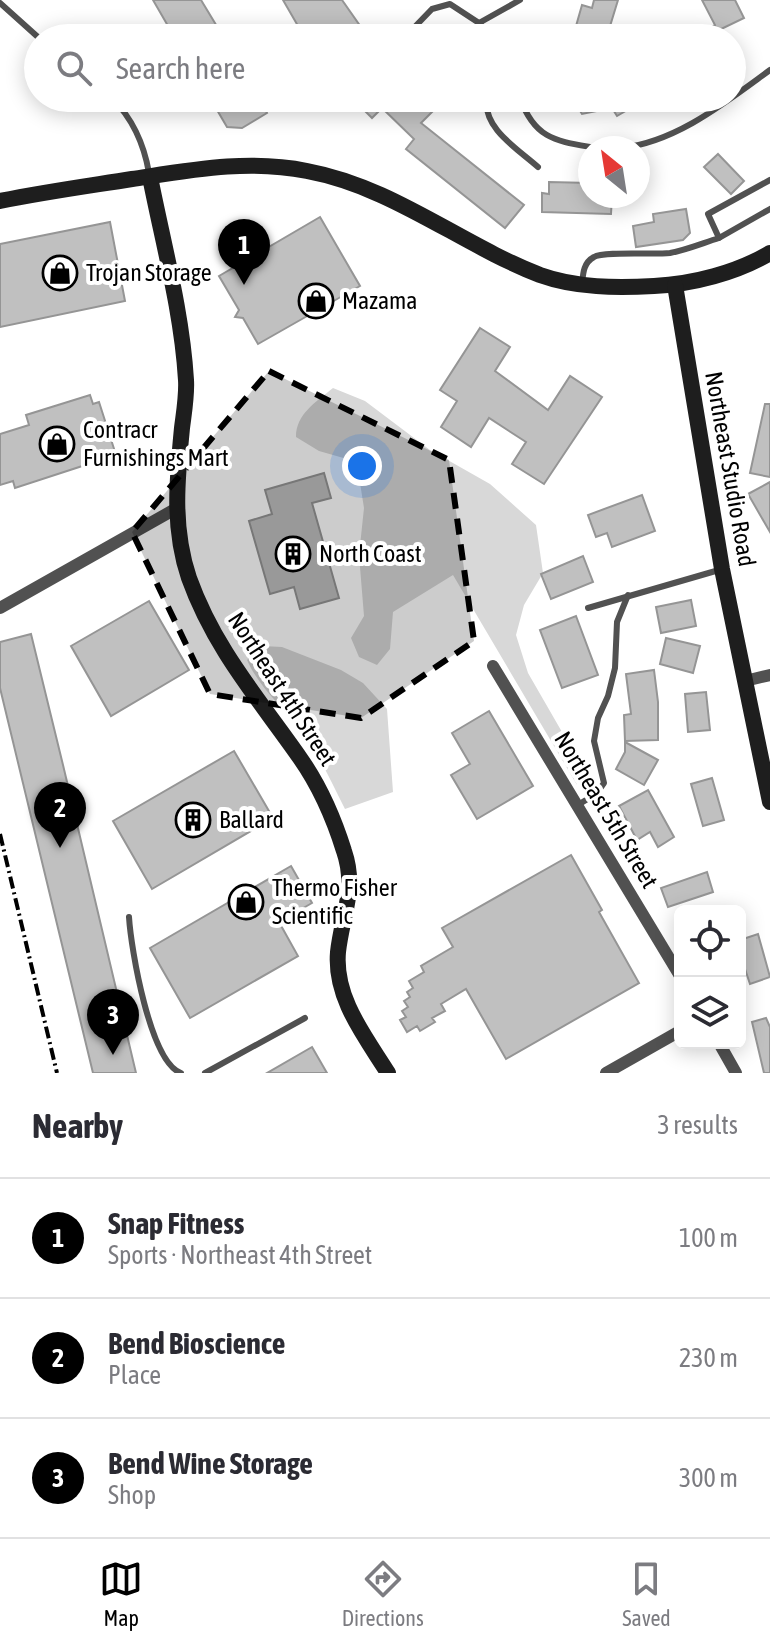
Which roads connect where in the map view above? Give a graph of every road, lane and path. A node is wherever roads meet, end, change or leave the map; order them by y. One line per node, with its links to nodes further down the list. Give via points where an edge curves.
1 (520, 0): 3 (lane)
2 (0, 3): 5 (lane)
3 (479, 23): 4 (lane, via 450,4 432,9)
4 (418, 24)
5 (24, 25)
6 (770, 70): 7 (lane)
7 (746, 87)
8 (125, 112): 15 (lane, via 141,139)
9 (486, 112): 14 (lane, via 492,125)
10 (527, 112): 13 (lane, via 553,140)
11 (708, 112): 12 (lane)
12 (650, 142)
13 (578, 145)
14 (538, 167)
15 (150, 177): 17 (street); 21 (street, via 208,167 262,166 326,175 390,198 530,270); 23 (street, Northeast 4th Street, via 187,384)
16 (770, 180): 19 (lane, via 708,214)
17 (0, 201)
18 (770, 209): 19 (lane)
19 (719, 238): 21 (lane, via 672,253 602,253 584,267)
20 (770, 253): 22 (street)
21 (582, 285): 22 (street)
22 (675, 285): 24 (street, Northeast Studio Road)
23 (177, 508): 26 (street); 40 (street, Northeast 4th Street, via 179,543 206,617 251,693 317,786 344,852 350,894 338,953 341,987)
24 (722, 569): 25 (lane); 30 (street, Northeast Studio Road)
25 (628, 595): 27 (lane); 32 (lane, via 617,622 615,668 594,741 604,783)
26 (0, 608)
27 (588, 608)
28 (493, 666): 32 (street, Northeast 5th Street)
29 (770, 675): 30 (street)
30 (745, 681): 31 (street, Northeast Studio Road)
31 (770, 802)
32 (578, 805): 34 (street, Northeast 5th Street)
33 (129, 917): 38 (lane, via 132,950 158,1050 172,1070)
34 (674, 966)
35 (305, 1018): 39 (lane)
36 (674, 1034): 41 (street)
37 (722, 1049): 42 (street)
38 (181, 1073)
39 (205, 1073)
40 (388, 1073)
41 (606, 1073)
42 (736, 1073)

